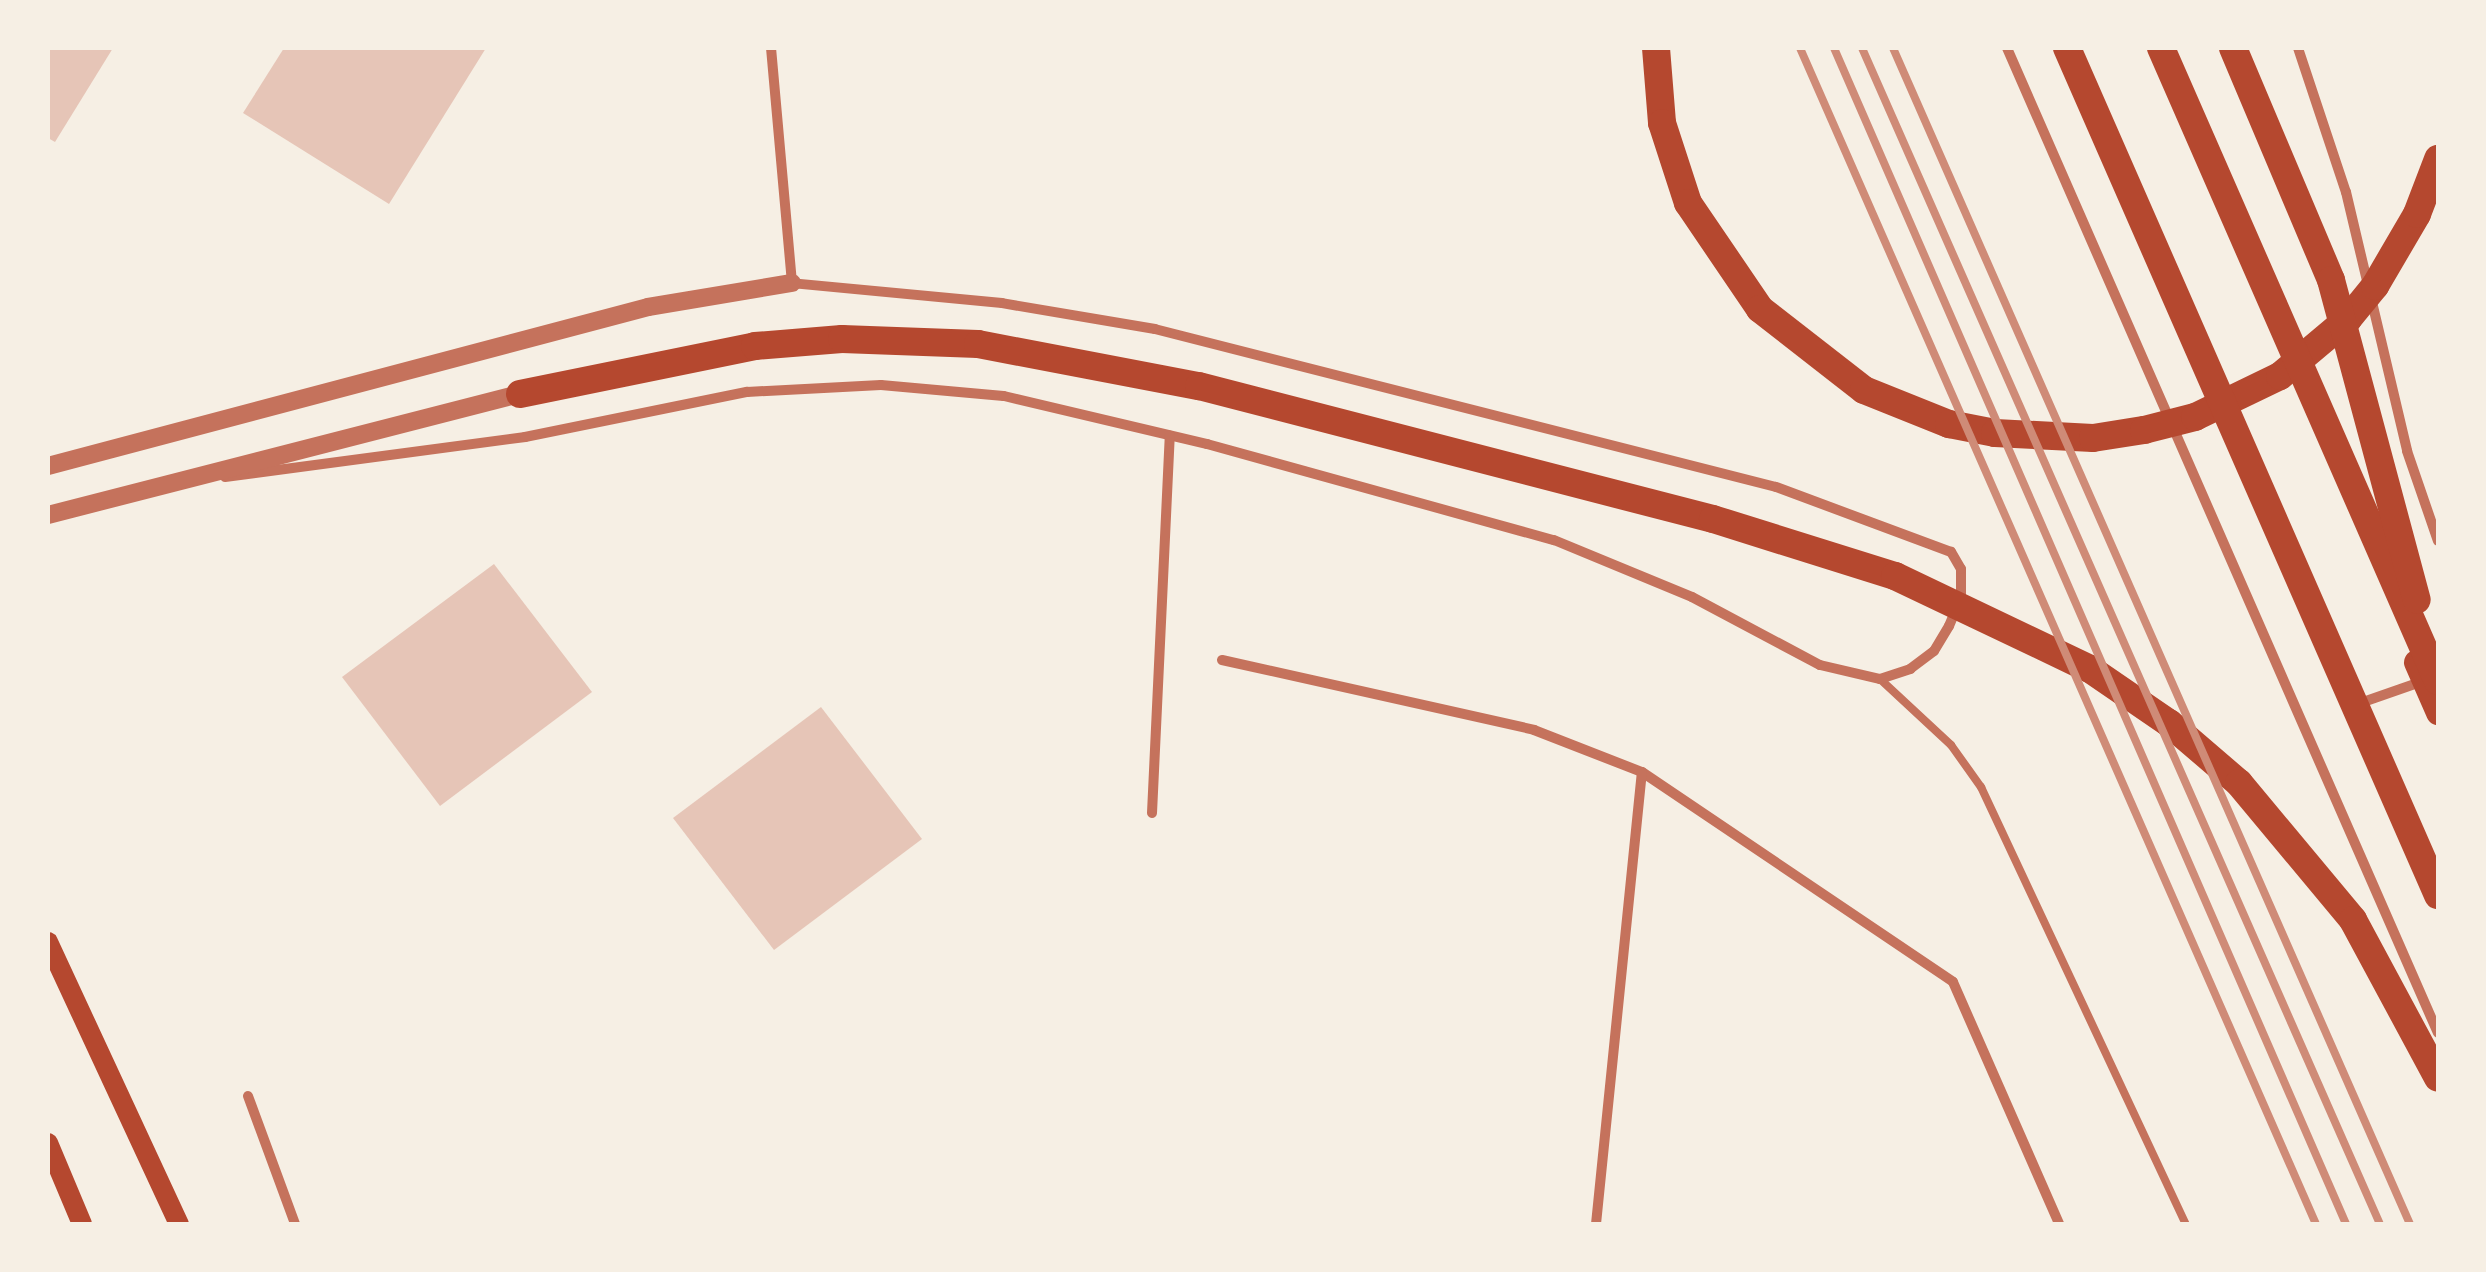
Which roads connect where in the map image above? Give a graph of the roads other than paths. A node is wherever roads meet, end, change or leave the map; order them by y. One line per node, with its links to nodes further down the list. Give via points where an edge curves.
1 (771, 48): 11 (street)
2 (1656, 48): 10 (highway, via 1662,124 1688,203 1760,309 1864,390 1949,424 1995,434 2093,438 2144,430 2194,418 2280,376 2337,329 2375,286 2417,214)
3 (2006, 48): 28 (street)
4 (2067, 48): 26 (highway)
5 (2079, 48): 21 (main road)
6 (2146, 48): 19 (main road)
7 (2160, 48): 19 (highway)
8 (2233, 48): 19 (highway, via 2337,298)
9 (2298, 48): 17 (street, via 2346,192 2407,451)
10 (2438, 159)
11 (792, 283): 14 (street, via 648,306); 20 (street, via 1002,303 1155,328 1776,487 1938,542 1961,569 1961,598 1934,651 1910,670)
12 (520, 394): 15 (street); 29 (highway, via 682,358 798,342 978,344 1199,386 1746,528 1895,576 2090,669 2169,723 2239,783 2353,920)
13 (1170, 435): 15 (street, via 1004,396 881,385 766,390 525,437); 20 (street, via 1554,540 1692,598 1820,665); 24 (street)
14 (48, 466)
15 (164, 485): 16 (street)
16 (48, 515)
17 (2438, 541)
18 (1222, 660): 23 (street, via 1534,730)
19 (2435, 678): 21 (street); 22 (main road)
20 (1880, 679): 37 (lane, via 1952,745 1980,787)
21 (2366, 701): 25 (main road)
22 (2438, 712)
23 (1642, 772): 35 (street); 36 (street, via 1953,982)
24 (1152, 814)
25 (2438, 868)
26 (2438, 895)
27 (48, 942): 33 (main road)
28 (2438, 1034)
29 (2438, 1078)
30 (248, 1096): 34 (street)
31 (48, 1143): 32 (main road)
32 (82, 1224)
33 (179, 1224)
34 (295, 1224)
35 (1596, 1224)
36 (2059, 1224)
37 (2186, 1224)

